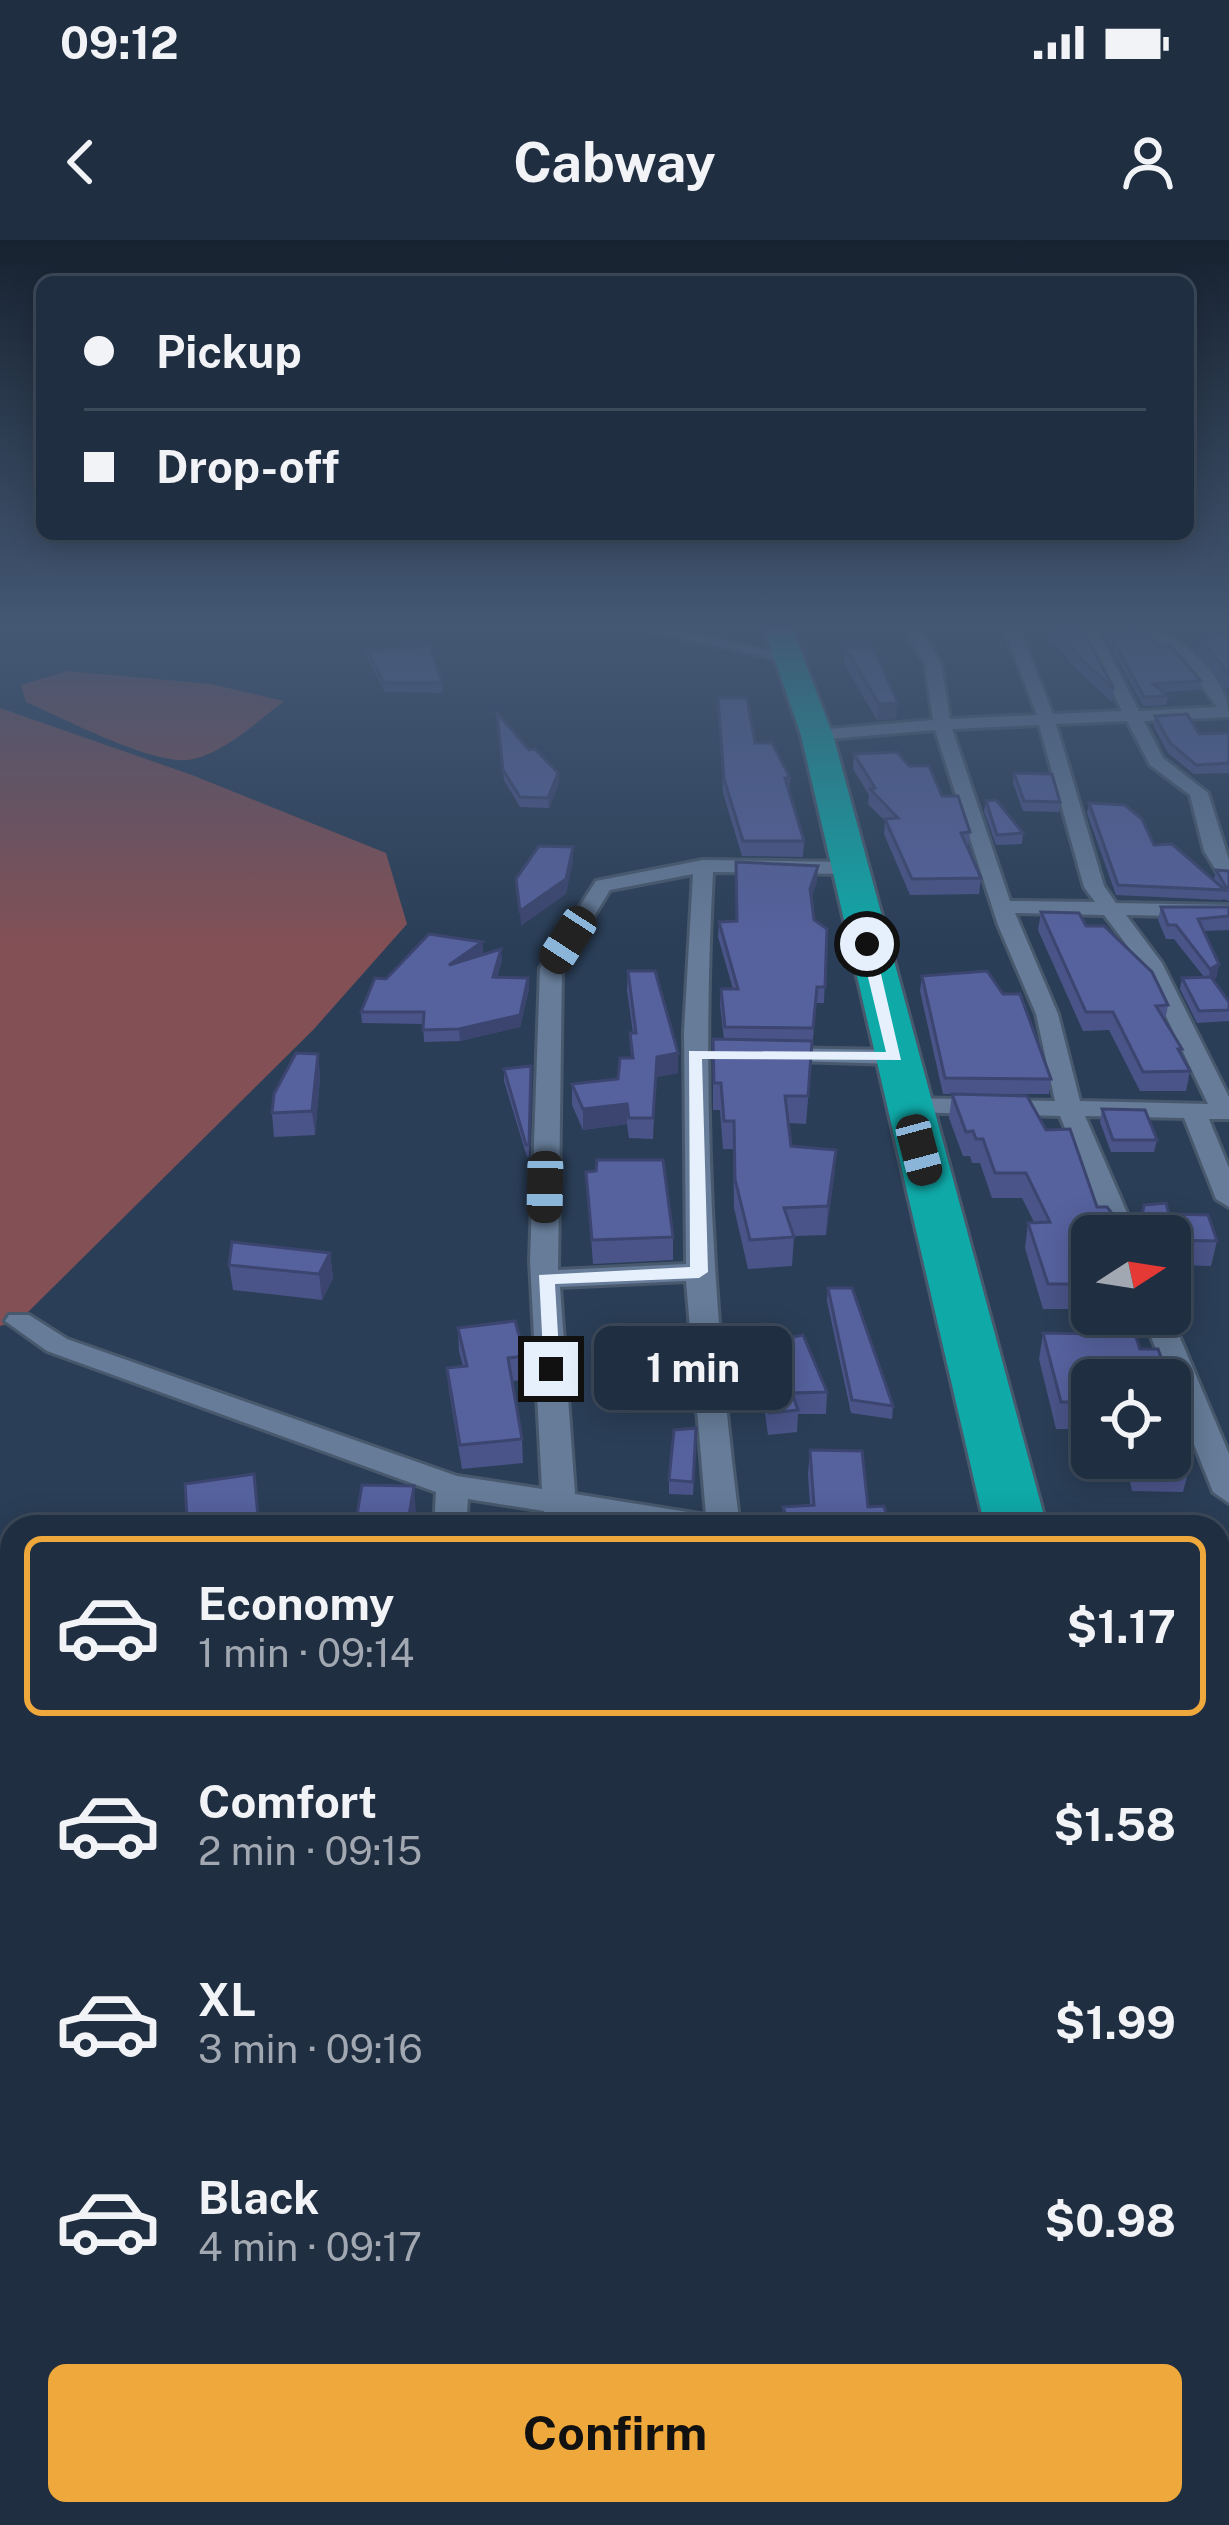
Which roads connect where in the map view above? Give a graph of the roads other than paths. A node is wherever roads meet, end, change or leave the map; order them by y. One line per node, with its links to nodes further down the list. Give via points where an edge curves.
1 (844, 733): 5 (street)
2 (945, 733): 9 (street)
3 (1050, 733): 10 (street, via 1094,887)
4 (1140, 733): 8 (street, via 1156,761 1199,793)
5 (817, 735): 7 (highway)
6 (704, 866): 7 (street); 12 (street); 21 (street, via 603,885 550,968)
7 (848, 868): 13 (highway)
8 (1229, 876)
9 (1003, 907): 10 (street); 15 (street, via 1047,1014)
10 (1111, 909): 11 (street); 17 (street, via 1151,963)
11 (1229, 911)
12 (716, 1054): 13 (street); 20 (street)
13 (895, 1057): 14 (highway)
14 (908, 1105): 15 (street); 30 (highway)
15 (1069, 1108): 16 (street); 19 (street)
16 (1193, 1111): 17 (street); 18 (street)
17 (1227, 1112)
18 (1229, 1199)
19 (1114, 1215)
20 (699, 1272): 21 (street); 29 (street)
21 (545, 1279): 26 (street)
22 (19, 1321): 24 (street, via 57,1345)
23 (1165, 1335): 25 (street)
24 (452, 1486): 26 (street); 27 (street)
25 (1229, 1492)
26 (560, 1508): 28 (street)
27 (451, 1515)
28 (619, 1515)
29 (718, 1515)
30 (1013, 1515)

